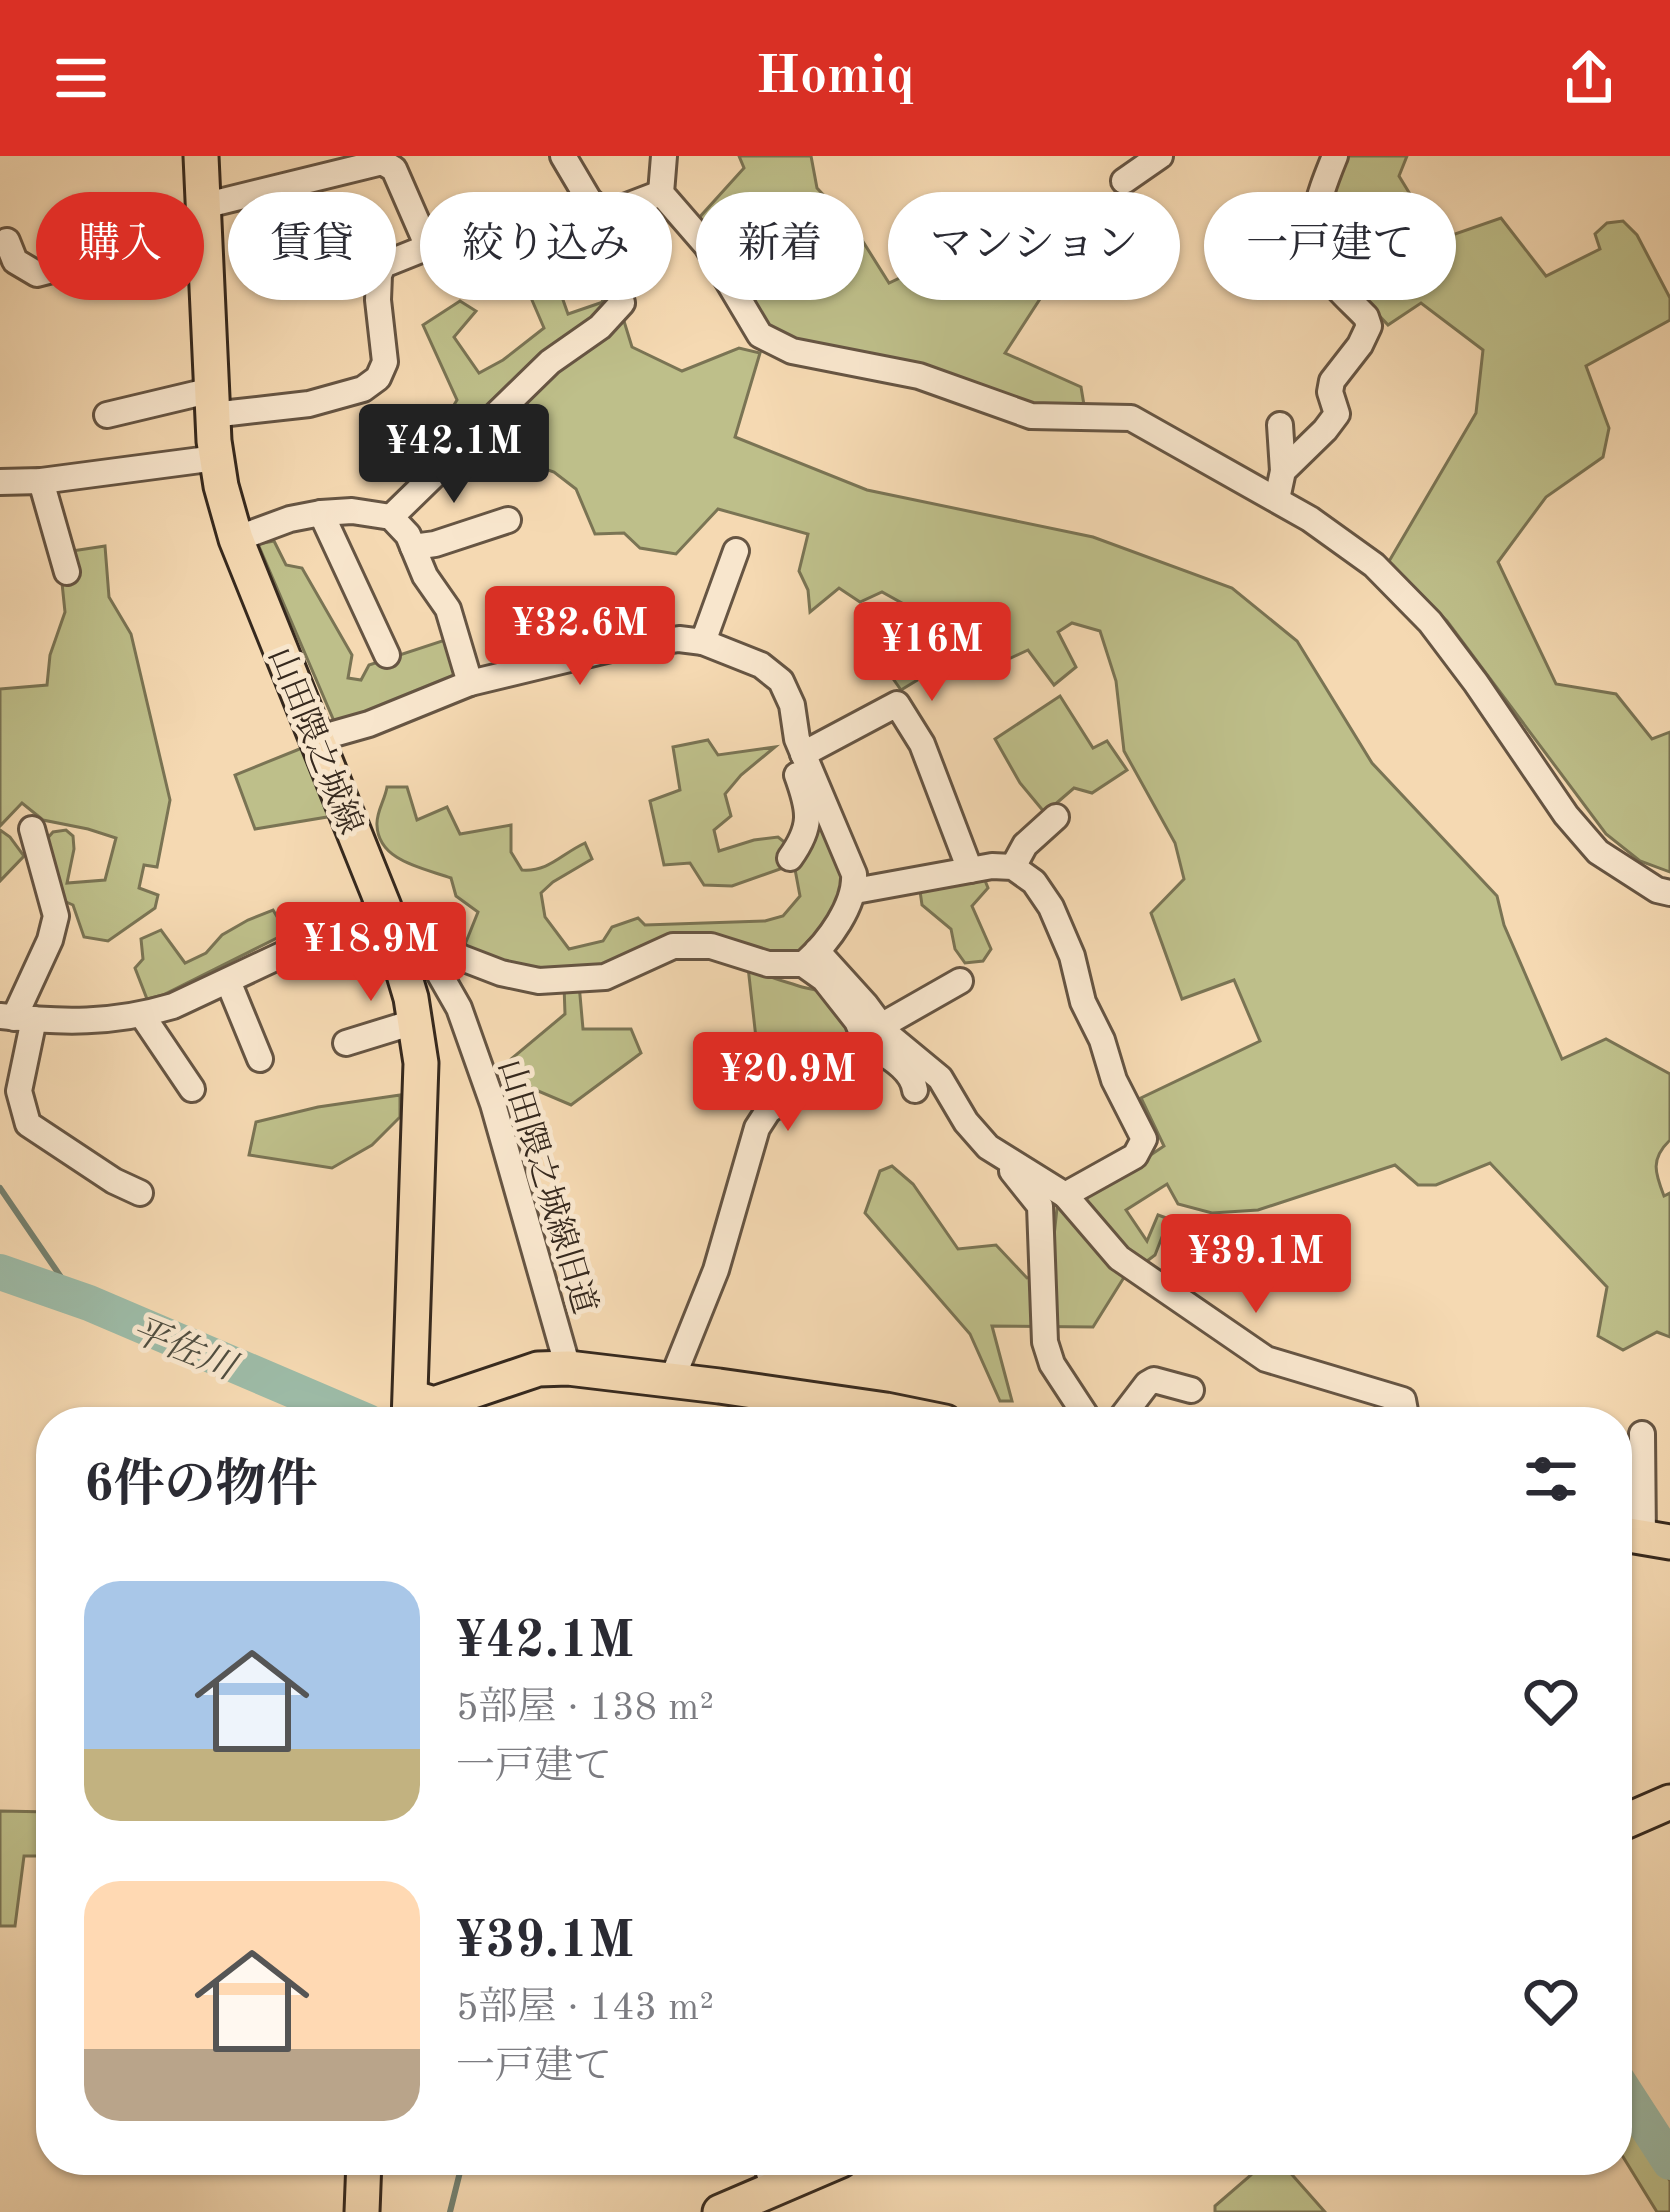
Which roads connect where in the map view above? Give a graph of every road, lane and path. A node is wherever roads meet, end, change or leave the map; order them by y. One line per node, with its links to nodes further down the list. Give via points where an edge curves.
1 (201, 156): 7 (main road, 山田隈之城線)
2 (563, 156): 8 (street)
3 (664, 156): 9 (street)
4 (1160, 156): 6 (street)
5 (1335, 156): 22 (street, via 1316,204 1314,242 1325,273 1369,326 1331,381 1336,414)
6 (1124, 182)
7 (202, 192)
8 (588, 192)
9 (661, 192)
10 (204, 206): 13 (street, via 382,162 394,169)
11 (672, 206): 25 (street, via 707,246 760,335 792,351 919,376 1030,416 1131,418)
12 (204, 226): 15 (main road, 山田隈之城線)
13 (420, 229)
14 (7, 241): 15 (street, via 14,262 37,274 137,248)
15 (205, 245): 18 (main road, 山田隈之城線)
16 (420, 250): 18 (street, via 383,265 379,275 385,362 378,378 309,404)
17 (621, 300): 27 (street)
18 (212, 403): 19 (street); 21 (main road, 山田隈之城線)
19 (106, 415)
20 (1280, 424): 22 (street)
21 (216, 458): 23 (street); 29 (main road, 山田隈之城線)
22 (1283, 471): 25 (street)
23 (40, 481): 24 (street); 32 (street)
24 (0, 482)
25 (1277, 499): 48 (street, via 1374,565 1430,622 1587,840)
26 (321, 513): 27 (street); 29 (street); 36 (street)
27 (391, 518): 30 (street)
28 (508, 520): 30 (street)
29 (236, 539): 38 (main road, 山田隈之城線)
30 (413, 547): 37 (street, via 448,609)
31 (736, 551): 34 (street)
32 (67, 572)
33 (619, 616): 35 (street)
34 (703, 642): 35 (street); 39 (street, via 781,681)
35 (611, 649): 37 (street)
36 (387, 655)
37 (470, 683): 38 (street)
38 (316, 739): 49 (main road, 山田隈之城線)
39 (805, 760): 40 (street); 44 (street, via 796,775 808,823); 46 (street, via 896,704 922,744)
40 (824, 803): 43 (street, via 840,807); 47 (street)
41 (1056, 817): 45 (street)
42 (32, 829): 55 (street, via 56,916)
43 (861, 849)
44 (790, 858)
45 (1012, 867): 46 (street); 64 (street, via 1051,907 1083,1003 1144,1139 1135,1156)
46 (970, 870): 47 (street)
47 (855, 891): 51 (street)
48 (1670, 893)
49 (384, 907): 50 (street, 山田隈之城線旧道); 52 (street); 56 (main road, 山田隈之城線)
50 (414, 929): 51 (street, via 462,958 539,981 605,977 673,946 711,946 768,964); 65 (street, 山田隈之城線旧道, via 459,1008 493,1103)
51 (810, 957): 57 (street)
52 (228, 981): 54 (street); 59 (street)
53 (960, 981): 57 (street)
54 (142, 1015): 55 (street); 60 (street)
55 (16, 1018): 63 (street, via 28,1124)
56 (415, 1022): 58 (street); 68 (main road, 山田隈之城線, via 421,1063)
57 (873, 1034): 61 (street); 62 (street, via 940,1078); 66 (street, via 768,1111 757,1128 716,1270)
58 (346, 1043)
59 (260, 1059)
60 (192, 1089)
61 (915, 1090)
62 (988, 1147): 64 (street); 71 (street, via 1040,1206 1045,1342)
63 (140, 1193)
64 (1064, 1195): 73 (street, via 1119,1258 1266,1359 1403,1400)
65 (568, 1368): 66 (main road); 69 (main road, via 538,1369)
66 (671, 1382): 70 (main road)
67 (1191, 1390): 72 (street, via 1154,1380)
68 (410, 1407)
69 (427, 1407)
70 (863, 1407)
71 (1080, 1407)
72 (1129, 1407)
73 (1404, 1407)
74 (1642, 1434): 75 (street)
75 (1643, 1538)
76 (1670, 1802): 77 (main road)
77 (1632, 1818)
78 (363, 2175): 80 (main road)
79 (769, 2175): 81 (main road)
80 (362, 2212)
81 (720, 2212)

